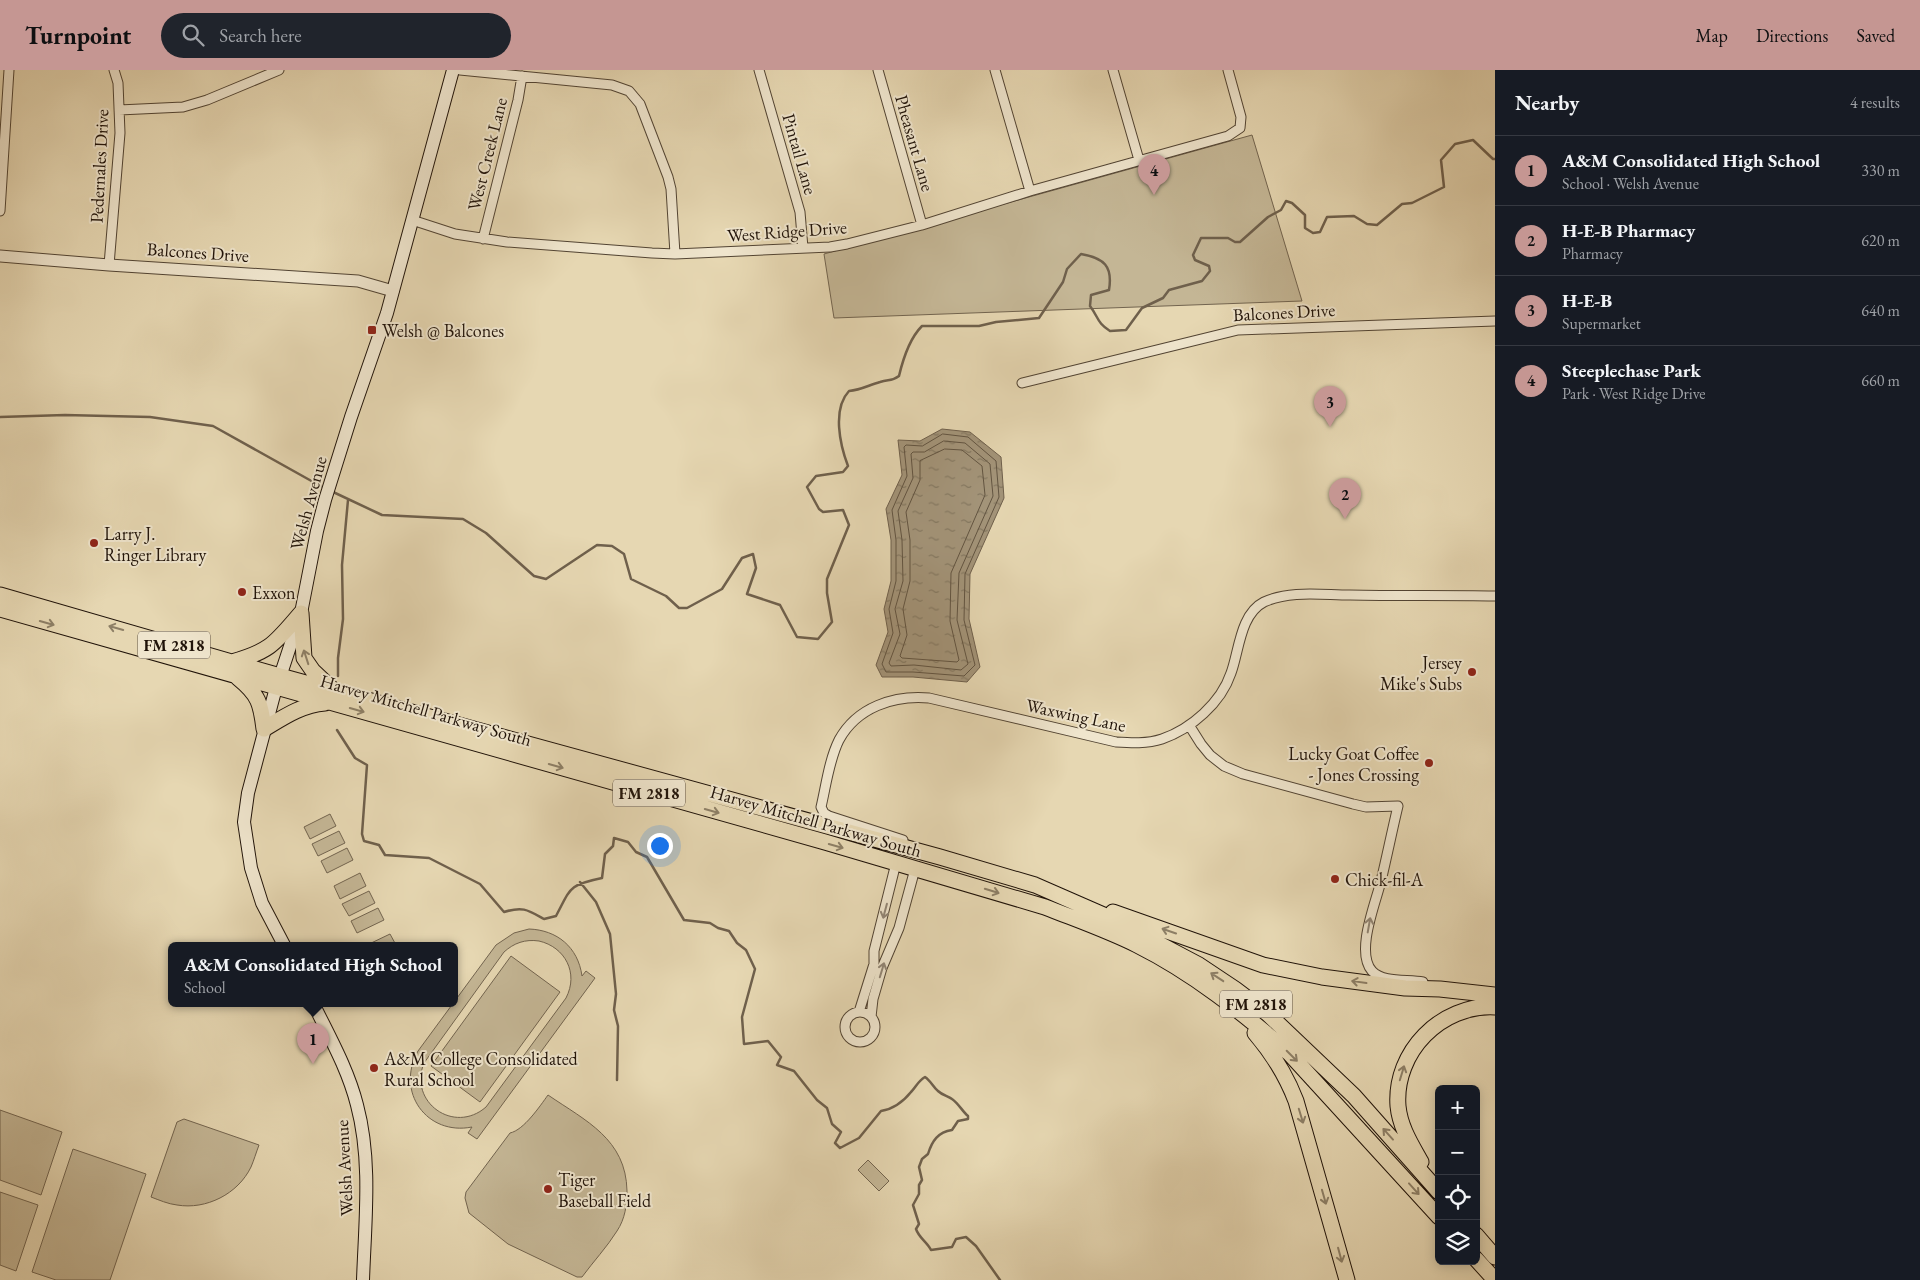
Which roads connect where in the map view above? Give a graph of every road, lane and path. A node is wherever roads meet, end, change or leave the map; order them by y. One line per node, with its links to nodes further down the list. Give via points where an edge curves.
1 (9, 70): 15 (street)
2 (114, 70): 12 (street, Pedernales Drive)
3 (279, 70): 12 (street, via 183,107)
4 (453, 70): 16 (main road, Welsh Avenue)
5 (460, 70): 11 (street)
6 (759, 70): 19 (street, Pintail Lane, via 800,212)
7 (878, 70): 17 (street, Pheasant Lane)
8 (995, 70): 14 (street)
9 (1113, 70): 13 (street)
10 (1228, 70): 13 (street, West Ridge Drive, via 1241,117 1240,128 1228,136)
11 (522, 76): 18 (street, West Creek Lane); 20 (street, via 612,84 629,91 640,104 668,177)
12 (119, 110): 22 (street, Pedernales Drive, via 120,134)
13 (1139, 160): 14 (street, West Ridge Drive)
14 (1030, 191): 17 (street, West Ridge Drive)
15 (0, 210)
16 (412, 220): 18 (street, West Ridge Drive); 23 (main road, Welsh Avenue)
17 (922, 225): 19 (street, West Ridge Drive, via 847,244)
18 (483, 239): 20 (street, West Ridge Drive)
19 (803, 248): 20 (street, West Ridge Drive)
20 (675, 254)
21 (0, 256): 22 (street, Balcones Drive)
22 (109, 265): 23 (street, Balcones Drive, via 358,281)
23 (393, 291): 29 (main road, Welsh Avenue, via 325,500)
24 (1495, 321): 25 (street, Balcones Drive, via 1238,330)
25 (1022, 383)
26 (0, 595): 30 (highway, Harvey Mitchell Parkway South / FM 2818, one-way to 26)
27 (1495, 596): 33 (street, Waxwing Lane, via 1285,595 1262,603 1248,620 1240,637 1227,683 1207,711)
28 (0, 609): 30 (highway, Harvey Mitchell Parkway South / FM 2818, one-way to 30)
29 (301, 613): 30 (highway, via 276,644); 31 (main road, Welsh Avenue); 32 (highway, one-way to 29, via 304,658)
30 (234, 669): 31 (highway, Harvey Mitchell Parkway South / FM 2818); 34 (highway, via 262,706)
31 (278, 682): 32 (highway, Harvey Mitchell Parkway South / FM 2818); 34 (main road, Welsh Avenue)
32 (333, 697): 34 (highway, via 299,708); 36 (highway, Harvey Mitchell Parkway South / FM 2818); 38 (highway, Harvey Mitchell Parkway South / FM 2818, one-way to 38)
33 (1189, 725): 35 (street, Waxwing Lane, via 1160,740 1116,742 929,698 899,698 877,705 861,715 839,740); 42 (street, one-way to 33, via 1422,982 1378,975 1367,964 1368,933 1398,806 1359,806 1242,774 1210,755)
34 (264, 729): 41 (main road, Welsh Avenue, via 248,793 245,834 256,886)
35 (821, 808): 36 (street); 37 (street, via 829,816 897,838)
36 (800, 818): 37 (highway, Harvey Mitchell Parkway South / FM 2818)
37 (940, 857): 40 (highway, Harvey Mitchell Parkway South / FM 2818)
38 (896, 863): 39 (highway, Harvey Mitchell Parkway South / FM 2818); 47 (street, one-way to 47, via 874,951 874,964)
39 (915, 869): 43 (highway, Harvey Mitchell Parkway South / FM 2818, one-way to 43, via 1073,918 1137,945); 48 (street, one-way to 39, via 882,968 899,928)
40 (1035, 885): 42 (highway, one-way to 40, via 1405,988 1322,977 1263,965); 49 (highway, Harvey Mitchell Parkway South / FM 2818, one-way to 40, via 1340,1082 1268,1014 1235,989 1198,965 1114,921)
41 (282, 942)
42 (1440, 989): 44 (highway)
43 (1214, 992): 50 (highway, Harvey Mitchell Parkway South / FM 2818, one-way to 50, via 1289,1053); 55 (highway, one-way to 55, via 1270,1051 1288,1080)
44 (1495, 995)
45 (315, 1007): 54 (main road, Welsh Avenue, via 346,1073 360,1118 366,1185)
46 (1495, 1007): 49 (highway, one-way to 46, via 1409,1141 1400,1117 1398,1093 1404,1068 1415,1045 1444,1019 1469,1009)
47 (859, 1012): 48 (street); 48 (street, via 850,1016 845,1024 848,1037 856,1042 865,1042 872,1036 875,1027)
48 (871, 1017)
49 (1435, 1188)
50 (1435, 1213)
51 (1480, 1240): 52 (highway)
52 (1495, 1257)
53 (1480, 1263): 56 (highway)
54 (363, 1280)
55 (1347, 1280)
56 (1495, 1280)

